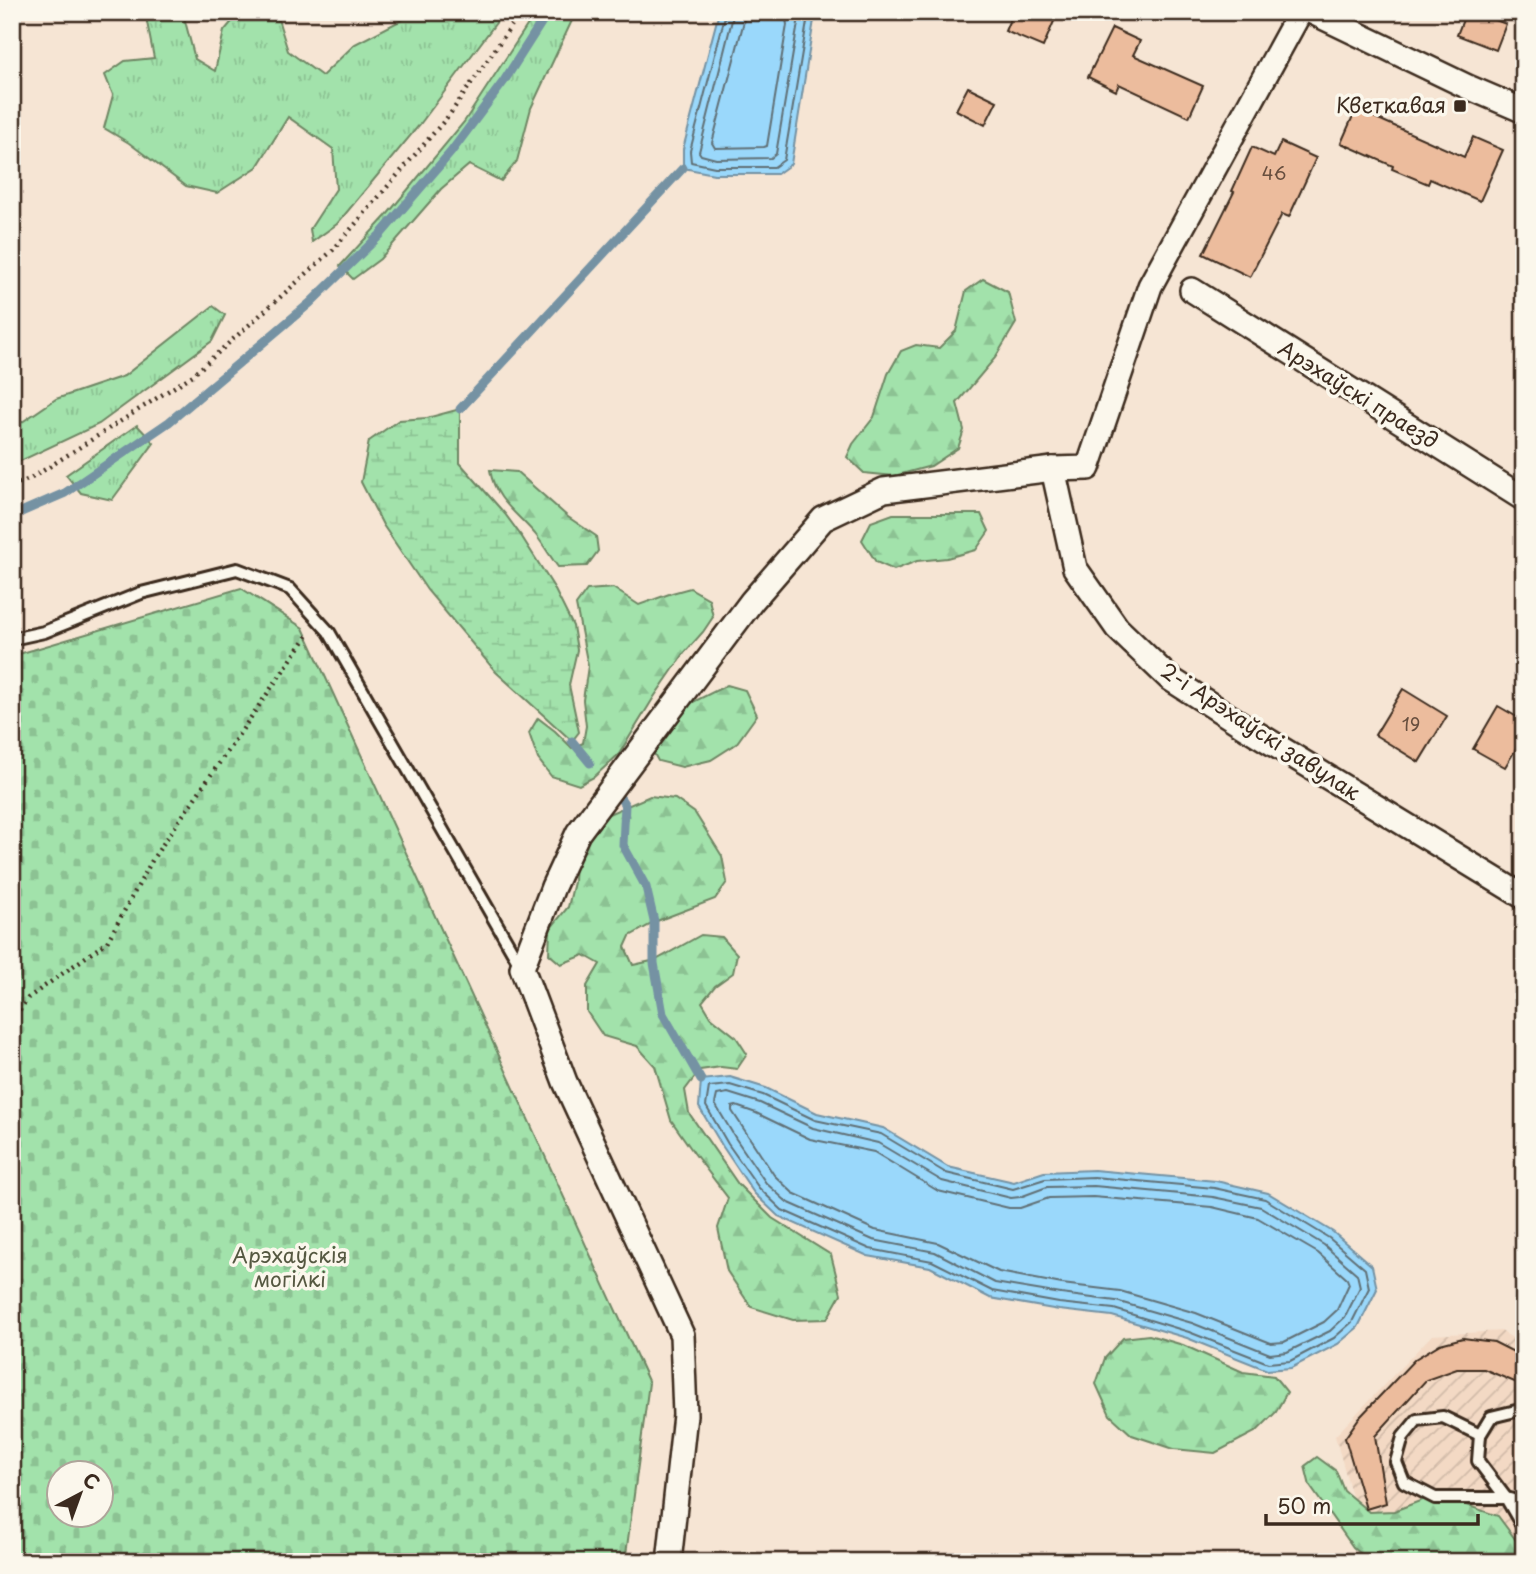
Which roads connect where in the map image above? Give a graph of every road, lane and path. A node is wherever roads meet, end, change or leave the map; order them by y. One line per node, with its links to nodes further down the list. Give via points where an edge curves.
1 (521, 12): 7 (path, via 450,114 333,250 193,375)
2 (1300, 12): 6 (street, via 1150,286 1088,468)
3 (1312, 12): 4 (street)
4 (1524, 111)
5 (1192, 290): 8 (street, Арэхаўскі праезд)
6 (1053, 469): 11 (street, 2-і Арэхаўскі завулак, via 1075,568 1117,628 1169,678); 12 (street, via 884,490 823,519 752,601 579,833 552,887)
7 (12, 486)
8 (1524, 499)
9 (318, 620): 10 (lane, via 290,589 237,569 141,593 44,632); 12 (lane); 13 (path, via 154,857 107,942 27,998)
10 (12, 639)
11 (1524, 897)
12 (522, 968): 19 (street, via 565,1082 682,1335 684,1415)
13 (12, 1021)
14 (1524, 1409): 15 (lane, via 1491,1417)
15 (1480, 1435): 16 (lane, via 1478,1461); 16 (lane, via 1443,1417 1417,1420 1403,1437 1396,1462 1404,1482 1435,1498)
16 (1506, 1498): 17 (lane); 18 (lane)
17 (1524, 1503)
18 (1524, 1529)
19 (669, 1562)

